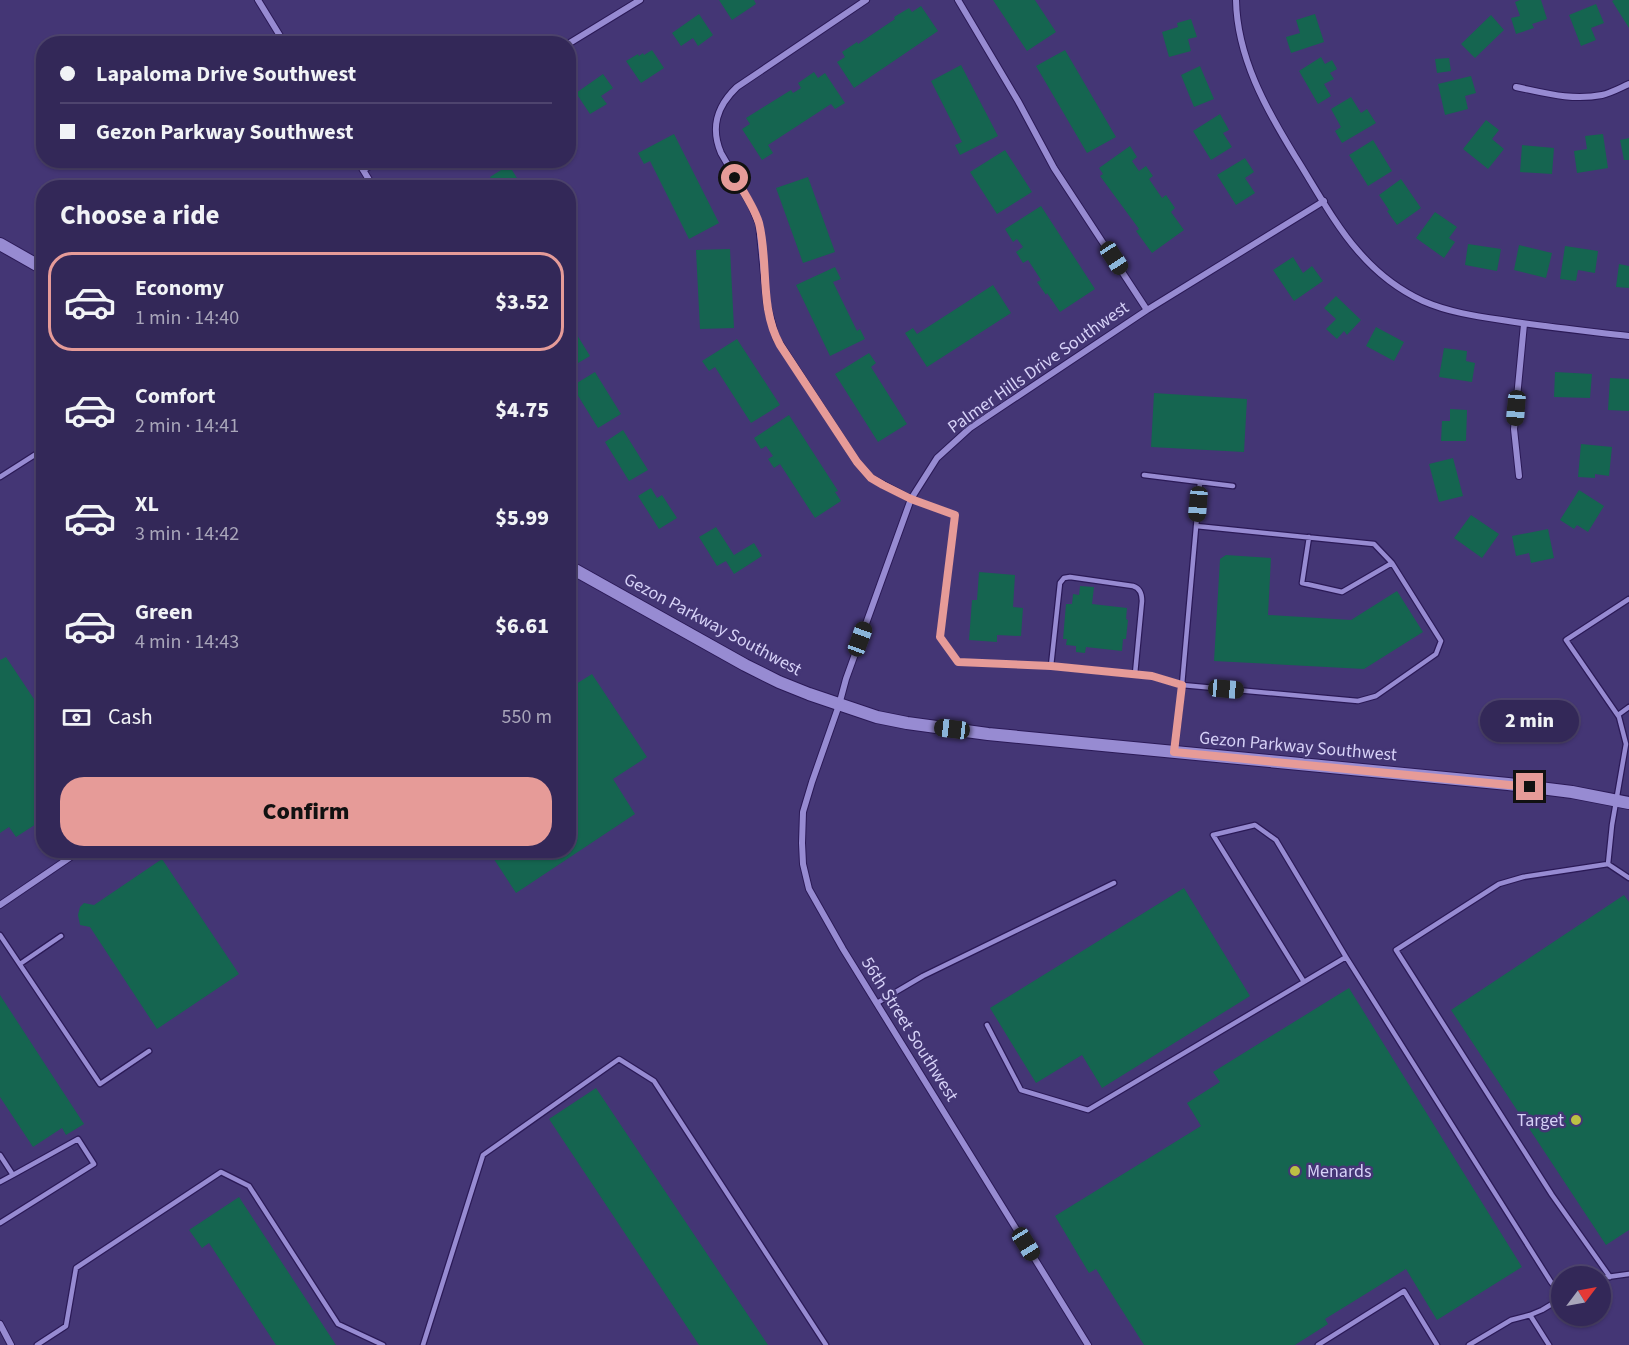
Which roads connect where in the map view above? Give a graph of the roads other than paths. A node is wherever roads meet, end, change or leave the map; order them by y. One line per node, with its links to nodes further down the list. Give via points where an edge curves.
1 (258, 0): 6 (street)
2 (640, 0): 7 (street)
3 (866, 0): 26 (street, via 744,81 725,99 715,127 721,153 759,224 767,305 776,339 864,471)
4 (958, 0): 17 (street, via 1054,168)
5 (1236, 0): 14 (street, via 1243,44 1255,82 1278,129)
6 (280, 36)
7 (576, 39)
8 (1629, 84): 9 (street, via 1604,95 1581,98)
9 (1516, 87)
10 (361, 168): 12 (street)
11 (368, 168): 12 (street)
12 (363, 171): 13 (street)
13 (369, 180)
14 (1324, 201): 17 (street, Palmer Hills Drive Southwest); 18 (street, via 1356,250 1406,292 1463,314)
15 (0, 244): 16 (main road)
16 (36, 264)
17 (1147, 310): 26 (street, Palmer Hills Drive Southwest, via 964,434 937,458)
18 (1524, 324): 19 (street); 22 (street, via 1514,429)
19 (1629, 336)
20 (36, 454): 23 (lane)
21 (1144, 475): 24 (lane)
22 (1520, 476)
23 (0, 477)
24 (1200, 482): 25 (lane); 27 (lane)
25 (1233, 486)
26 (911, 499): 32 (lane, via 955,515 940,637 958,662); 35 (street, Palmer Hills Drive Southwest)
27 (1196, 526): 28 (lane); 34 (lane)
28 (1309, 537): 29 (lane, via 1374,543); 29 (lane, via 1302,583 1342,592)
29 (1392, 563): 34 (lane, via 1441,641 1436,654 1376,696 1358,700)
30 (576, 570): 35 (main road, Gezon Parkway Southwest, via 779,682)
31 (1629, 599): 37 (lane, via 1566,640)
32 (1051, 666): 33 (lane); 33 (lane, via 1060,583 1070,577 1133,586 1142,595)
33 (1135, 675): 34 (lane)
34 (1182, 685): 38 (lane)
35 (839, 705): 38 (main road, Gezon Parkway Southwest, via 877,717 933,727); 50 (street, 56th Street Southwest, via 803,812 803,864 809,889)
36 (1629, 708): 37 (lane)
37 (1618, 715): 39 (lane, via 1626,744)
38 (1174, 752): 39 (main road, Gezon Parkway Southwest, via 1508,784)
39 (1623, 802): 41 (lane)
40 (69, 858): 44 (street)
41 (1608, 864): 42 (lane); 57 (lane, via 1499,884 1396,950 1552,1195)
42 (1629, 878)
43 (1114, 883): 50 (lane, via 923,976)
44 (0, 905)
45 (0, 935): 48 (lane)
46 (61, 936): 48 (lane)
47 (1346, 957): 49 (lane); 49 (lane, via 1276,840 1254,825 1213,835); 60 (lane)
48 (20, 964): 52 (lane, via 100,1084)
49 (1304, 982): 51 (lane, via 1088,1110 1021,1090)
50 (877, 1003): 69 (street, 56th Street Southwest)
51 (987, 1025)
52 (149, 1051)
53 (0, 1155): 54 (lane)
54 (13, 1175): 55 (lane); 56 (lane, via 78,1139 94,1164)
55 (0, 1182)
56 (0, 1223)
57 (1602, 1266)
58 (1629, 1274): 59 (lane)
59 (1611, 1277)
60 (1551, 1282)
61 (1551, 1304): 62 (lane)
62 (1530, 1315): 72 (lane, via 1511,1320); 73 (lane)
63 (0, 1324): 64 (street)
64 (11, 1345)
65 (37, 1345): 66 (lane, via 66,1326 76,1268 221,1172 249,1186 338,1324)
66 (383, 1345)
67 (423, 1345): 68 (lane, via 483,1155 619,1059 654,1082)
68 (826, 1345)
69 (1088, 1345)
70 (1318, 1345): 71 (lane, via 1404,1291)
71 (1437, 1345)
72 (1469, 1345)
73 (1549, 1345)

